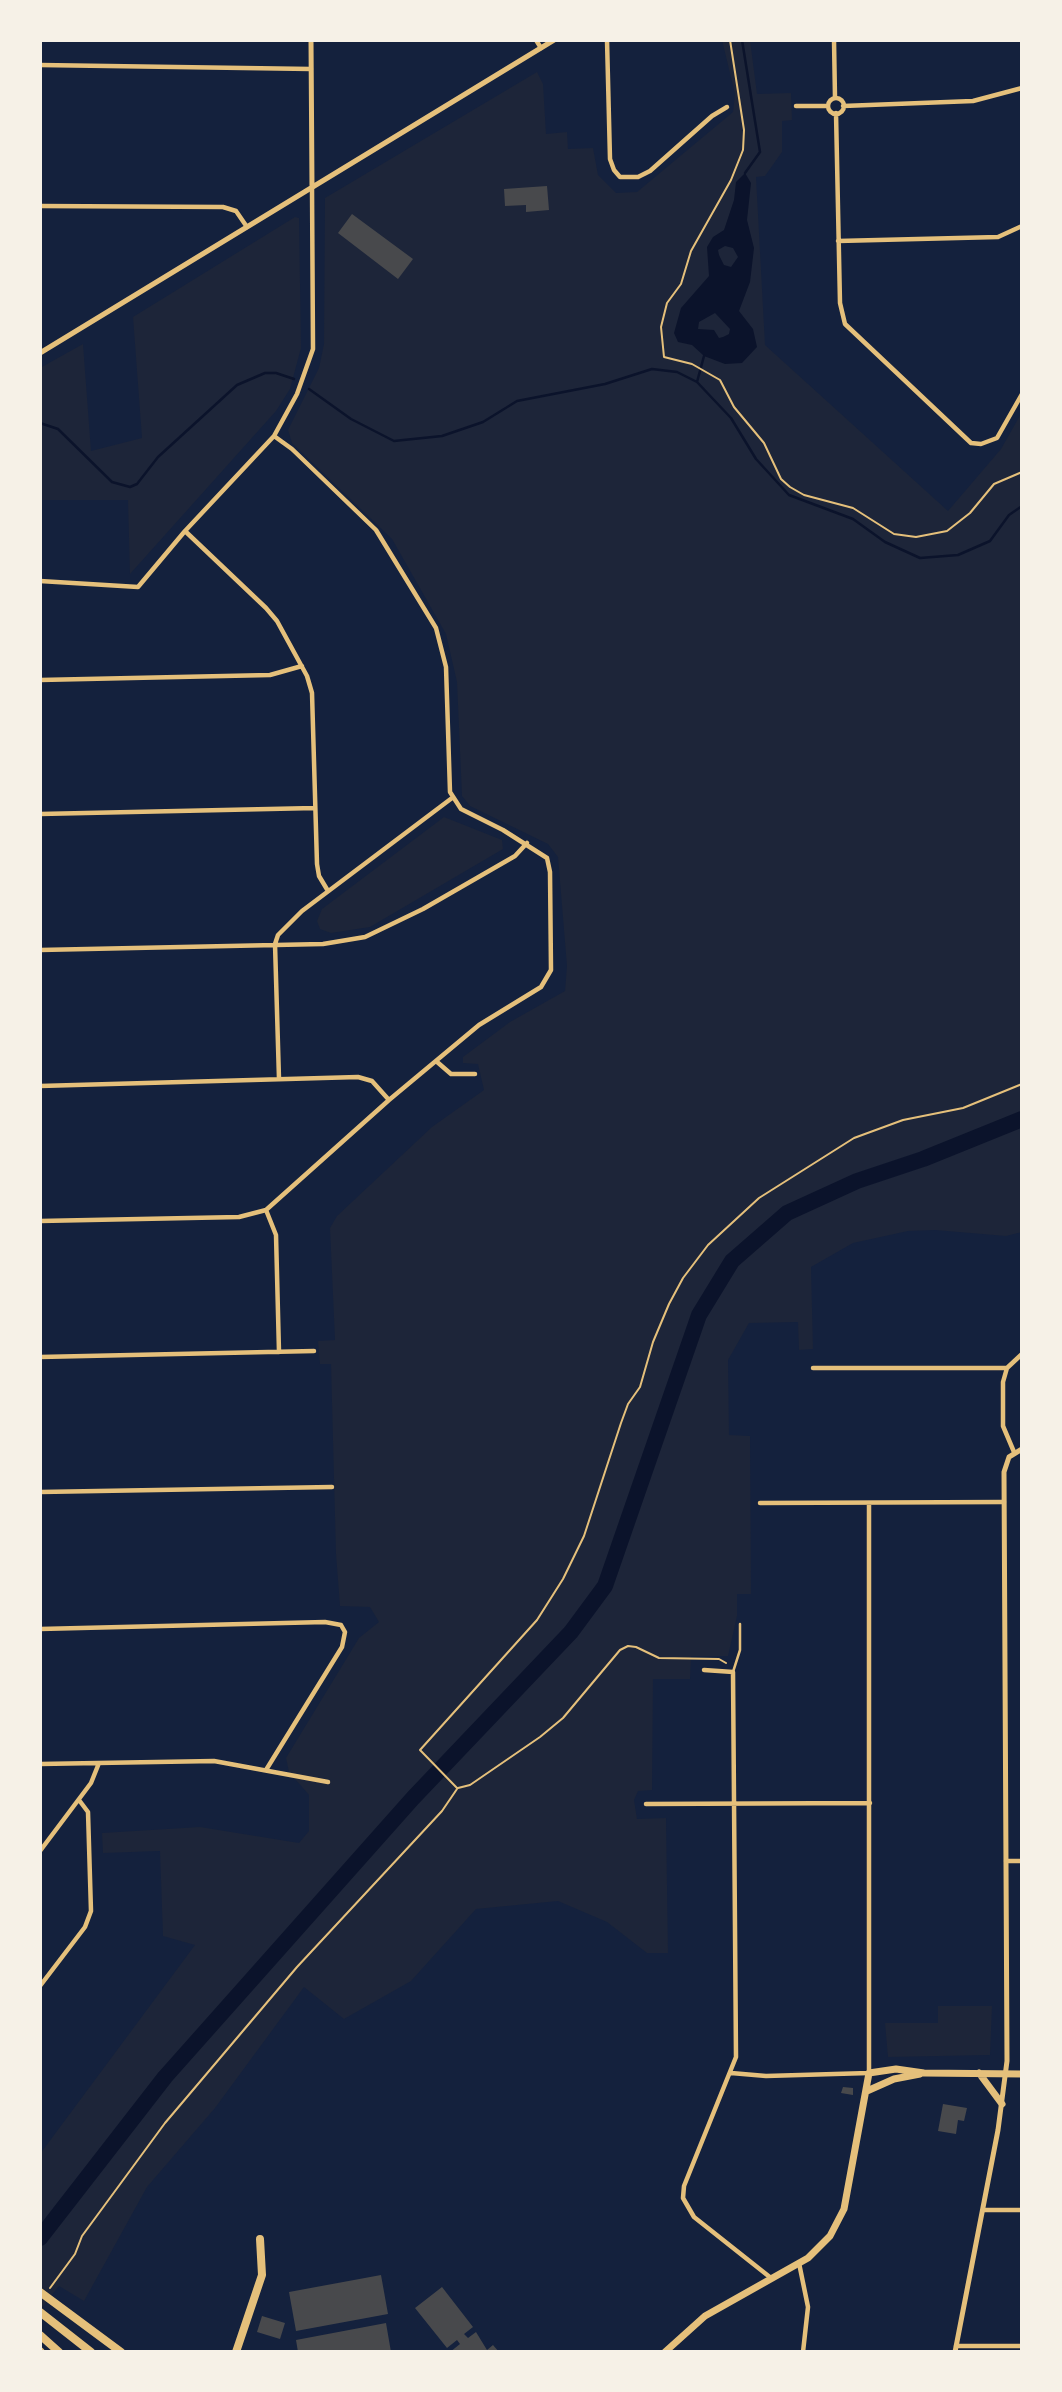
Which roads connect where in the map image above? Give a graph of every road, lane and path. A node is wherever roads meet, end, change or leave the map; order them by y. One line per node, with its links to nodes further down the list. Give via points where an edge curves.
1 (311, 40): 9 (street)
2 (536, 40): 7 (street)
3 (554, 40): 7 (street)
4 (607, 40): 15 (street, via 611,159 620,177 638,177 650,171)
5 (730, 40): 25 (path, via 743,150 691,251 686,275 667,303 661,327 664,357 692,364 720,380 734,407 764,443 781,479 804,495 853,508 894,534 916,537 947,531 970,513 994,484)
6 (834, 40): 11 (street)
7 (541, 48): 17 (street)
8 (40, 65): 9 (street)
9 (311, 69): 17 (street)
10 (1022, 88): 14 (street, via 973,101)
11 (835, 98): 13 (street); 14 (street)
12 (796, 106): 13 (street)
13 (828, 106): 16 (street)
14 (843, 106): 16 (street)
15 (727, 107)
16 (836, 113): 21 (street)
17 (312, 187): 20 (street); 24 (street, via 313,349 297,394)
18 (40, 206): 20 (street, via 223,207 236,211)
19 (1022, 226): 21 (street, via 999,237)
20 (247, 227): 22 (street)
21 (838, 241): 23 (street, via 845,324 968,440 978,444 997,438)
22 (40, 354)
23 (1022, 394)
24 (274, 436): 26 (street); 30 (street, via 376,530 436,628 446,667 447,780)
25 (1022, 472)
26 (185, 531): 27 (street, via 135,588); 28 (street, via 266,608)
27 (40, 580)
28 (302, 666): 29 (street, via 270,675); 31 (street, via 312,693)
29 (40, 680)
30 (452, 797): 33 (street, via 461,809); 34 (street)
31 (316, 808): 32 (street); 34 (street, via 318,870)
32 (40, 814)
33 (527, 843): 35 (street, via 515,856 372,934 323,944); 37 (street, via 549,863 552,965 545,984 498,1011)
34 (328, 891): 35 (street, via 288,924)
35 (275, 944): 36 (street); 39 (street)
36 (40, 950)
37 (436, 1061): 38 (street, via 451,1074); 42 (street)
38 (475, 1074)
39 (279, 1079): 41 (street); 42 (street, via 362,1078 377,1085)
40 (1022, 1084): 66 (path, via 964,1108 903,1120 854,1138 759,1198 708,1245 683,1278 664,1317 640,1387 621,1423 584,1536 563,1580 530,1629 420,1750)
41 (40, 1086)
42 (389, 1100): 43 (street)
43 (267, 1210): 44 (street, via 239,1217); 46 (street, via 276,1235)
44 (40, 1221)
45 (314, 1351): 46 (street)
46 (279, 1352): 48 (street)
47 (1022, 1354): 50 (street)
48 (40, 1357)
49 (813, 1368): 50 (street)
50 (1007, 1368): 52 (street, via 1003,1426)
51 (1022, 1449): 52 (street)
52 (1014, 1452): 55 (street, via 1005,1464)
53 (332, 1487): 54 (street)
54 (40, 1493)
55 (1004, 1502): 57 (street); 72 (street)
56 (760, 1503): 57 (street)
57 (869, 1504): 68 (street)
58 (740, 1623): 61 (lane, via 740,1650)
59 (40, 1629): 64 (street, via 337,1623 344,1628 342,1647)
60 (704, 1670): 61 (street)
61 (733, 1672): 66 (path, via 719,1660 659,1658 628,1646 563,1718 470,1785); 70 (street)
62 (99, 1763): 63 (street); 64 (street, via 202,1761); 67 (street)
63 (40, 1764)
64 (266, 1770): 65 (street)
65 (328, 1782)
66 (457, 1788): 88 (path, via 442,1811 297,1966 166,2123)
67 (79, 1800): 71 (street); 74 (street, via 88,1812 91,1911 85,1927)
68 (870, 1803): 70 (street); 76 (street)
69 (646, 1804): 70 (street)
70 (734, 1804): 75 (street, via 736,2057)
71 (40, 1851)
72 (1006, 1861): 73 (street); 79 (street)
73 (1022, 1861)
74 (40, 1986)
75 (731, 2073): 76 (street); 87 (street, via 683,2198 694,2217)
76 (869, 2073): 77 (main road, via 896,2069); 81 (main road)
77 (924, 2073): 78 (main road); 81 (main road)
78 (979, 2073): 79 (main road); 82 (main road)
79 (1006, 2074): 80 (main road); 82 (street)
80 (1022, 2074)
81 (867, 2091): 86 (main road, via 841,2218 822,2246)
82 (1002, 2104): 83 (street)
83 (983, 2210): 84 (street); 92 (street)
84 (1022, 2210)
85 (260, 2238): 96 (highway, via 262,2275)
86 (799, 2263): 87 (main road); 98 (street, via 808,2307)
87 (772, 2278): 97 (main road, via 705,2316)
88 (45, 2294): 95 (highway)
89 (40, 2312): 94 (highway)
90 (40, 2335): 93 (highway)
91 (1022, 2346): 92 (street)
92 (955, 2349)
93 (59, 2352)
94 (91, 2352)
95 (121, 2352)
96 (236, 2352)
97 (665, 2352)
98 (803, 2352)

